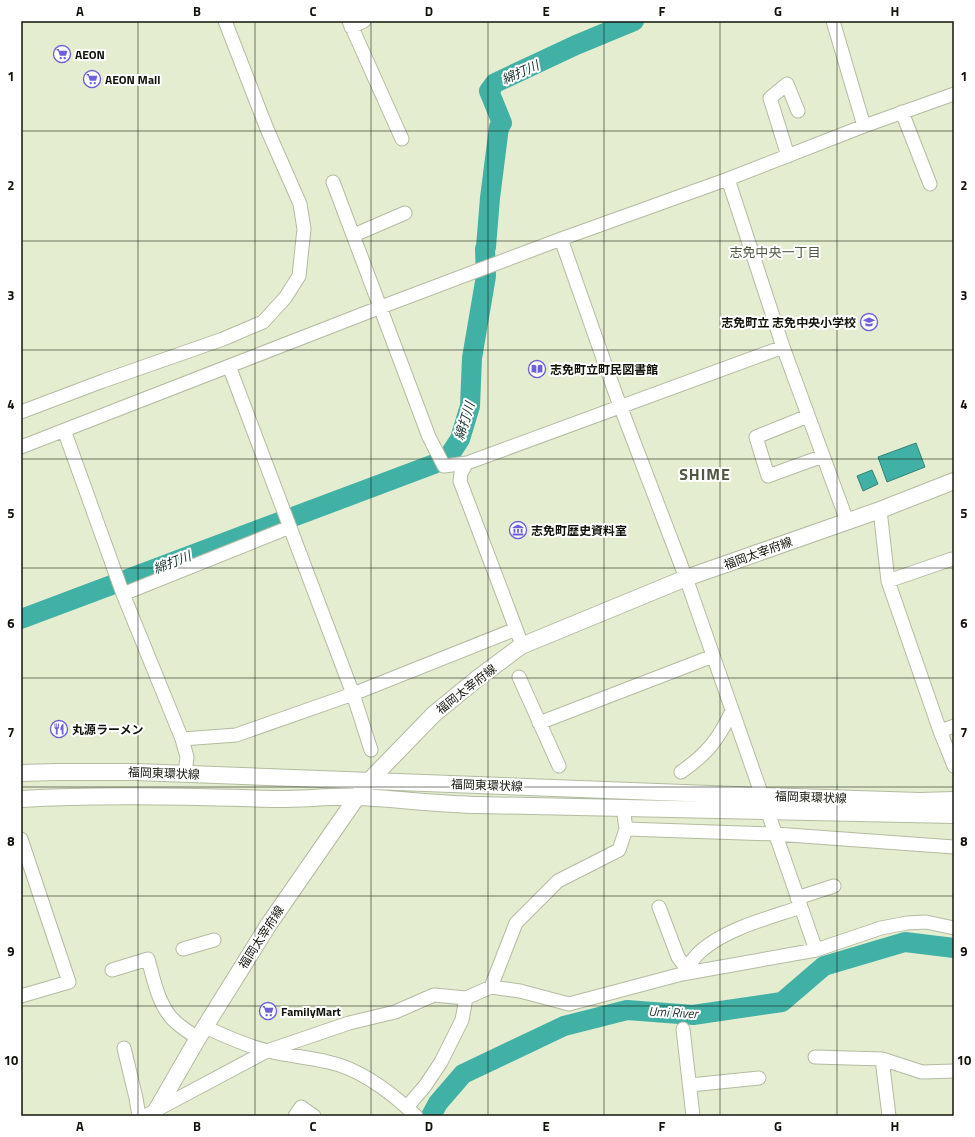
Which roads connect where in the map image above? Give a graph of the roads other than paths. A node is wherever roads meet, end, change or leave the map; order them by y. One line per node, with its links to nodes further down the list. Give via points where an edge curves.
1 (225, 21): 21 (street, via 267,129 300,204 304,229 299,276 285,298 263,322)
2 (364, 21): 4 (street)
3 (833, 21): 8 (street)
4 (350, 24): 9 (street)
5 (954, 94): 7 (street)
6 (798, 111): 10 (street, via 787,84 770,98)
7 (902, 112): 8 (street); 13 (street)
8 (864, 126): 10 (street)
9 (402, 138)
10 (788, 156): 11 (street)
11 (728, 179): 16 (street); 18 (street)
12 (334, 182): 15 (street)
13 (930, 184)
14 (406, 213): 15 (street)
15 (354, 235): 17 (street)
16 (560, 239): 17 (street); 20 (street)
17 (381, 307): 19 (street); 26 (street, via 430,437 444,466)
18 (782, 347): 20 (street); 22 (street)
19 (229, 366): 23 (street); 30 (street)
20 (621, 406): 26 (street); 32 (street)
21 (21, 412)
22 (808, 416): 25 (street); 25 (street, via 756,437 768,476)
23 (64, 430): 24 (street); 34 (street)
24 (21, 447)
25 (823, 456): 29 (street)
26 (466, 463): 35 (street, via 460,481)
27 (954, 481): 28 (main road, 福岡太宰府線)
28 (880, 510): 29 (main road, 福岡太宰府線); 33 (street)
29 (847, 521): 32 (main road, 福岡太宰府線)
30 (290, 527): 34 (street); 39 (street)
31 (952, 559): 33 (street)
32 (686, 578): 36 (main road, 福岡太宰府線); 37 (street)
33 (888, 581): 43 (street)
34 (123, 594): 44 (street)
35 (516, 629): 36 (street); 39 (street)
36 (521, 646): 51 (main road, 福岡太宰府線, via 434,714)
37 (713, 656): 40 (street); 41 (street)
38 (519, 677): 41 (street)
39 (353, 694): 44 (street, via 236,735); 45 (street)
40 (732, 711): 48 (street, via 722,733 696,762); 52 (street)
41 (540, 722): 46 (street)
42 (954, 726): 43 (street)
43 (940, 731): 47 (street)
44 (182, 739): 50 (street, via 187,757)
45 (371, 750)
46 (559, 766)
47 (954, 766)
48 (681, 772)
49 (21, 773): 50 (main road, 福岡東環状線)
50 (185, 774): 51 (main road, 福岡東環状線)
51 (370, 780): 52 (main road, 福岡東環状線); 53 (main road, 福岡太宰府線)
52 (762, 796): 55 (main road, 福岡東環状線); 57 (street)
53 (357, 797): 54 (main road, 福岡東環状線); 56 (main road, 福岡東環状線, via 479,805); 76 (main road, 福岡太宰府線, via 261,926)
54 (21, 799)
55 (954, 800)
56 (623, 807): 57 (main road, 福岡東環状線); 59 (street)
57 (767, 811): 58 (main road, 福岡東環状線); 60 (street)
58 (954, 815)
59 (626, 829): 60 (street); 72 (street, via 619,850 558,881 516,923)
60 (775, 834): 62 (street); 64 (street)
61 (21, 839): 73 (street, via 69,982)
62 (954, 847)
63 (834, 886): 64 (street)
64 (799, 903): 69 (street); 71 (street, via 722,938 702,950)
65 (659, 906): 71 (street)
66 (954, 928): 69 (street, via 926,922 907,923 881,928)
67 (214, 940): 68 (street)
68 (183, 949)
69 (816, 950): 71 (street)
70 (112, 970): 76 (street, via 148,959 159,997 167,1013 181,1026)
71 (684, 971): 72 (street, via 569,1004 520,991)
72 (491, 987): 74 (street)
73 (21, 996)
74 (466, 998): 78 (street, via 434,995 394,1012 350,1023); 84 (street, via 462,1020 442,1062)
75 (683, 1029): 83 (street)
76 (201, 1033): 78 (street); 85 (main road, 福岡太宰府線)
77 (124, 1048): 86 (street)
78 (267, 1051): 84 (street, via 329,1062 352,1070 378,1085); 85 (street)
79 (815, 1057): 80 (street)
80 (882, 1059): 81 (street, via 922,1072); 90 (street)
81 (954, 1070)
82 (759, 1078): 83 (street)
83 (690, 1085): 89 (street)
84 (411, 1111)
85 (152, 1114)
86 (139, 1116)
87 (295, 1116): 88 (street, via 301,1108)
88 (314, 1116)
89 (693, 1116)
90 (889, 1116)

